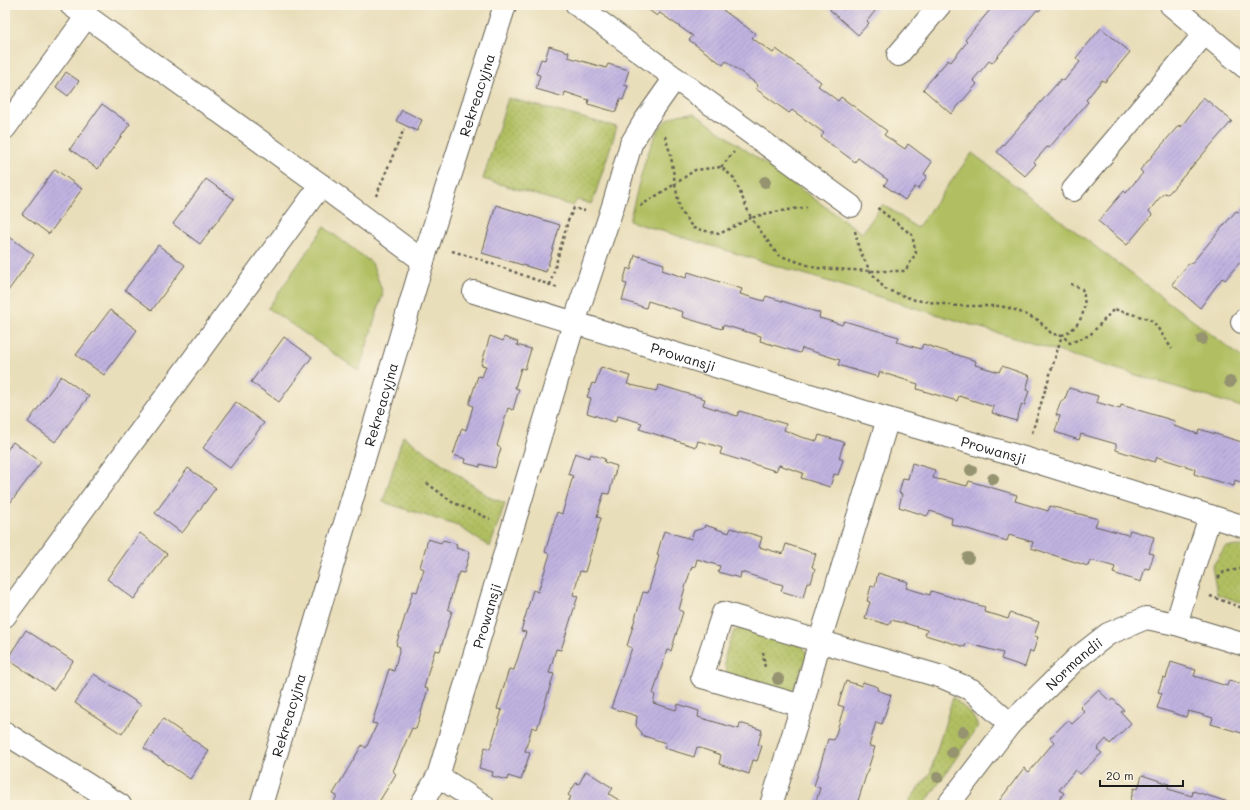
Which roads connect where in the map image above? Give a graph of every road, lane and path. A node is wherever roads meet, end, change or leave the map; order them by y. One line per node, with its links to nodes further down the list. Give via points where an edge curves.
1 (505, 5): 27 (street, Rekreacyjna)
2 (577, 5): 9 (street)
3 (940, 5): 7 (street)
4 (1171, 5): 6 (street)
5 (79, 11): 10 (street); 16 (street)
6 (1205, 33): 8 (street); 17 (street)
7 (898, 55)
8 (1245, 67)
9 (675, 78): 22 (street); 33 (street, via 631,144)
10 (5, 128)
11 (404, 129): 18 (path)
12 (662, 132): 15 (path, via 666,138)
13 (738, 148): 14 (path)
14 (721, 167): 15 (path, via 695,170); 23 (path, via 734,178)
15 (675, 184): 19 (path, via 639,207); 23 (path, via 680,210 693,228 719,234)
16 (321, 186): 27 (street); 46 (street)
17 (1073, 190)
18 (374, 202)
19 (634, 206)
20 (814, 206): 23 (path)
21 (588, 212): 30 (path, via 574,208)
22 (857, 214): 25 (path); 28 (path, via 872,203 912,235 916,253 905,271)
23 (751, 218): 28 (path, via 778,255 816,268)
24 (860, 226): 25 (path)
25 (856, 232): 28 (path, via 859,249)
26 (479, 259): 30 (path)
27 (423, 261): 57 (street, Rekreacyjna)
28 (870, 271): 34 (path, via 885,289 915,300 958,306 1000,306 1013,309 1038,320 1052,334)
29 (1071, 284): 34 (path, via 1082,289 1086,298 1084,312 1077,324)
30 (550, 285): 31 (path)
31 (561, 289)
32 (474, 292): 33 (street)
33 (574, 323): 36 (street, Prowansji); 55 (street, Prowansji)
34 (1062, 335): 35 (path, via 1070,342 1090,335 1114,310 1149,319); 37 (path)
35 (1172, 350)
36 (888, 419): 39 (street, Prowansji); 48 (street)
37 (1030, 438)
38 (428, 483): 40 (path, via 452,502)
39 (1210, 516): 41 (street, Prowansji); 47 (street)
40 (494, 521)
41 (1245, 527)
42 (1245, 572): 43 (path, via 1240,569 1224,572)
43 (1215, 581)
44 (1204, 593): 45 (path)
45 (1245, 609)
46 (5, 616)
47 (1176, 624): 49 (street, Normandii); 53 (street, Normandii, via 1146,618 1108,634 1076,659)
48 (820, 640): 52 (street); 52 (street, via 723,613 702,677); 53 (street, via 942,677 972,690)
49 (1245, 645)
50 (762, 647): 51 (path)
51 (767, 673)
52 (802, 706): 60 (street)
53 (1010, 724): 61 (street, Normandii)
54 (5, 733): 56 (street)
55 (438, 776): 58 (street, Prowansji); 59 (street)
56 (120, 805)
57 (261, 805)
58 (421, 805)
59 (483, 805)
60 (772, 805)
61 (948, 805)

